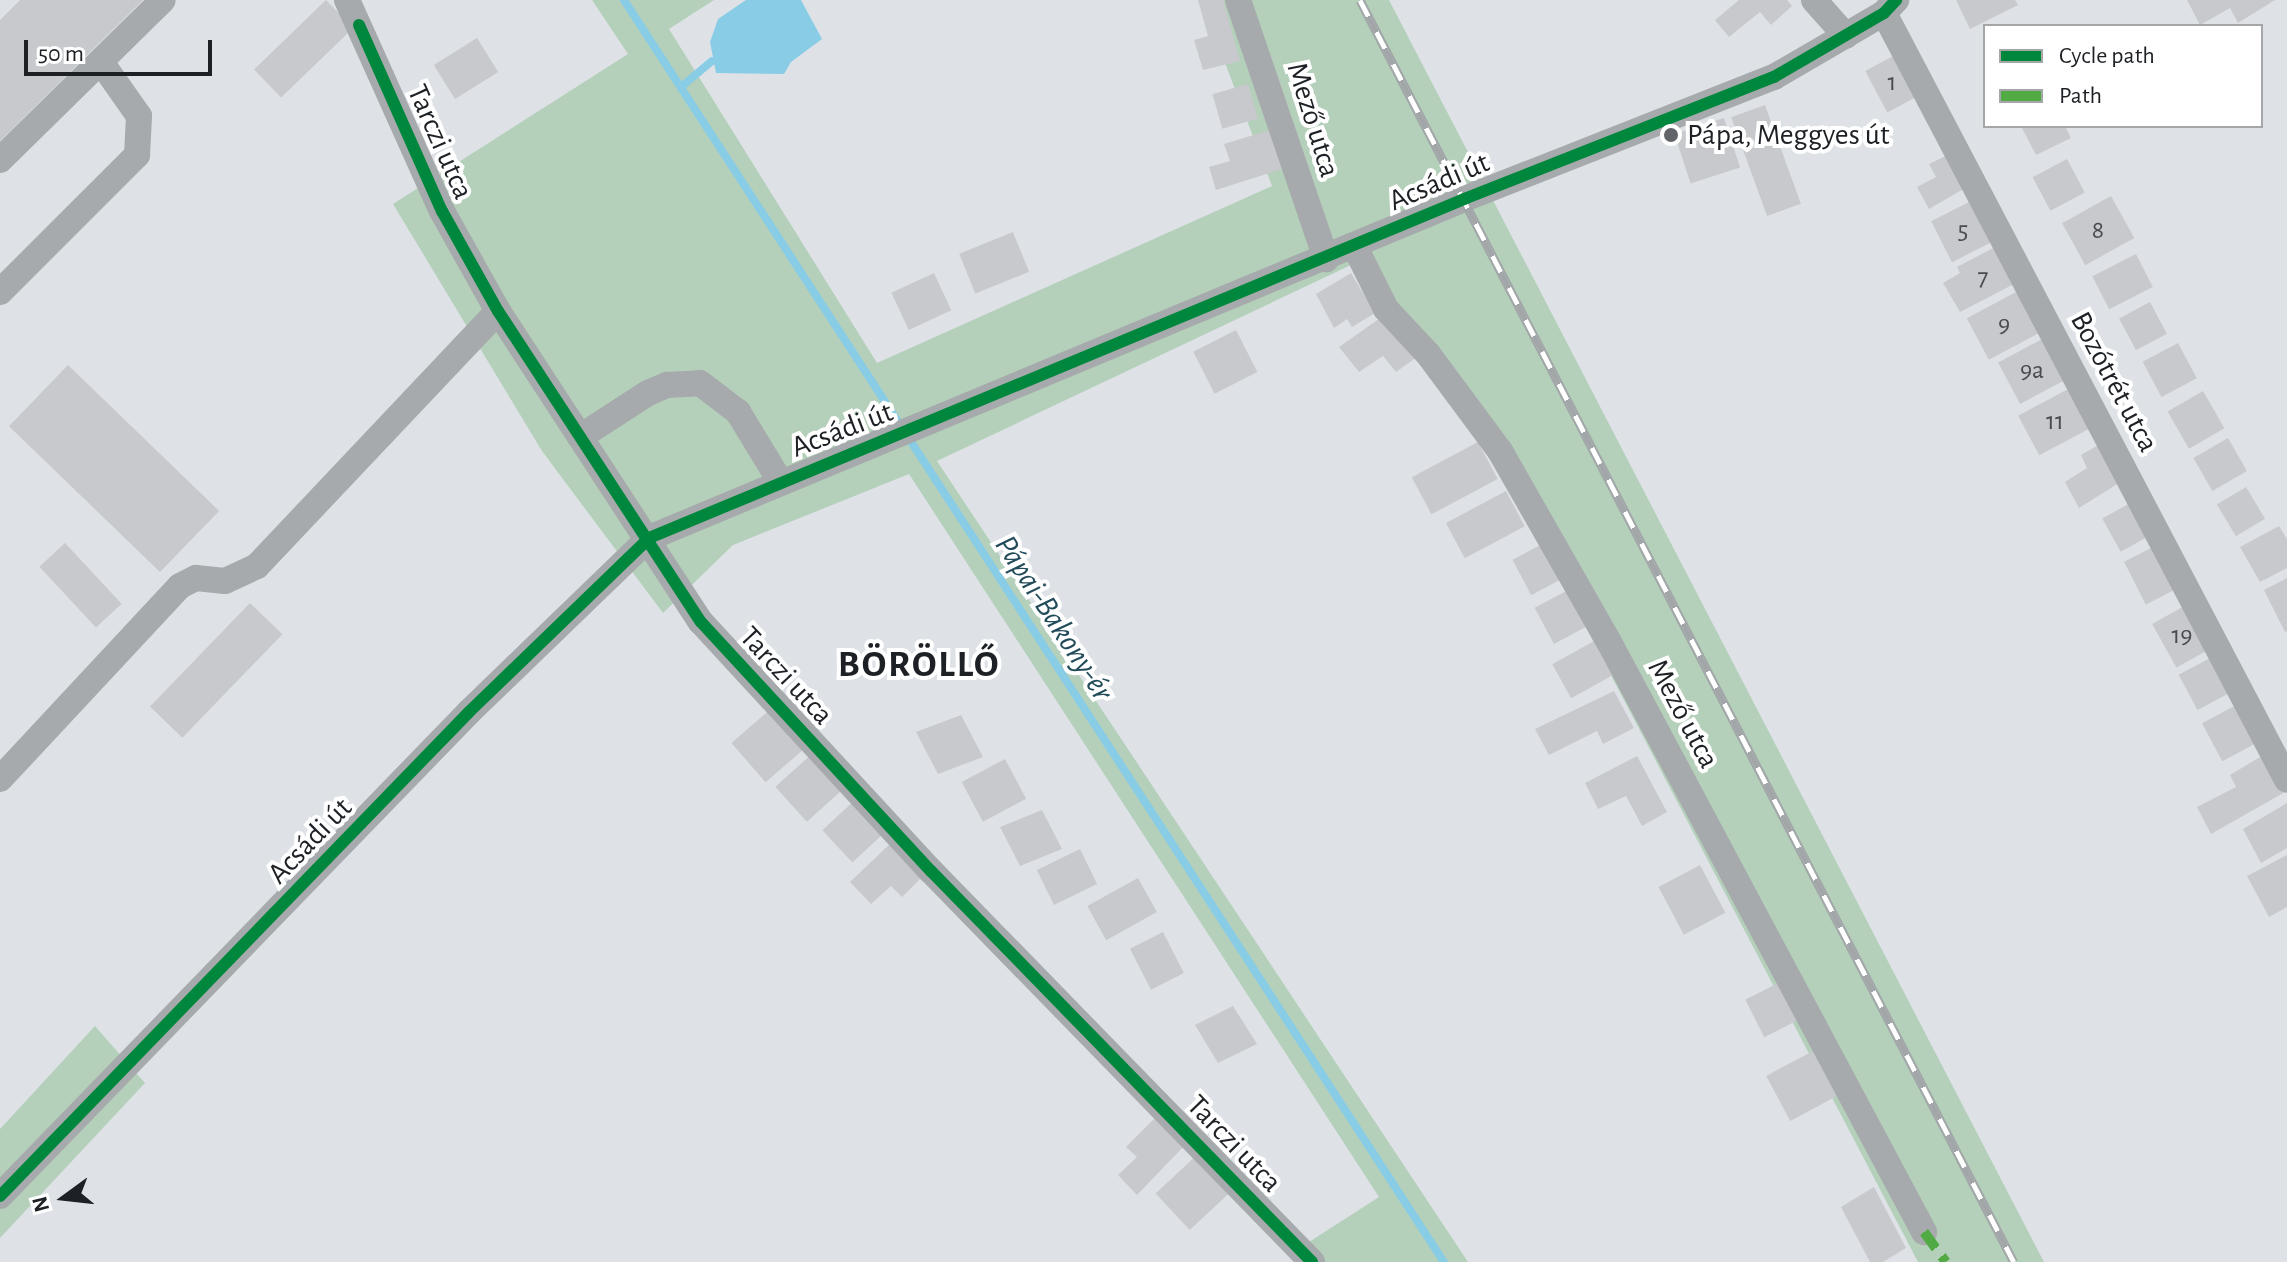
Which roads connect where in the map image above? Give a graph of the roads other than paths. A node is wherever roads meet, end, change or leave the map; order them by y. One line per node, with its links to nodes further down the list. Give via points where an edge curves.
1 (163, 0): 7 (street)
2 (347, 0): 12 (street, Tarczi utca, via 442,211)
3 (1238, 0): 10 (street, Mező utca)
4 (1814, 0): 6 (street)
5 (1890, 7): 6 (street, Acsádi út); 17 (street, Bozótrét utca)
6 (1846, 36): 9 (street, Acsádi út, via 1774,77)
7 (101, 62): 8 (street); 11 (street, via 139,116 137,155)
8 (0, 160)
9 (1355, 247): 10 (street, Acsádi út); 19 (street, Mező utca, via 1386,309 1428,354 1500,451 1609,642)
10 (1326, 259): 14 (street, Acsádi út)
11 (0, 292)
12 (498, 311): 13 (street, Tarczi utca); 16 (street, via 257,566 225,581 196,578 180,586)
13 (580, 437): 14 (street, via 648,393 667,385 700,383 738,412); 15 (street, Tarczi utca)
14 (780, 481): 15 (street, Acsádi út)
15 (649, 538): 18 (street, Acsádi út, via 469,712); 20 (street, Tarczi utca, via 701,622 931,871)
16 (0, 779)
17 (2287, 780)
18 (0, 1196)
19 (1924, 1232)
20 (1312, 1262)

